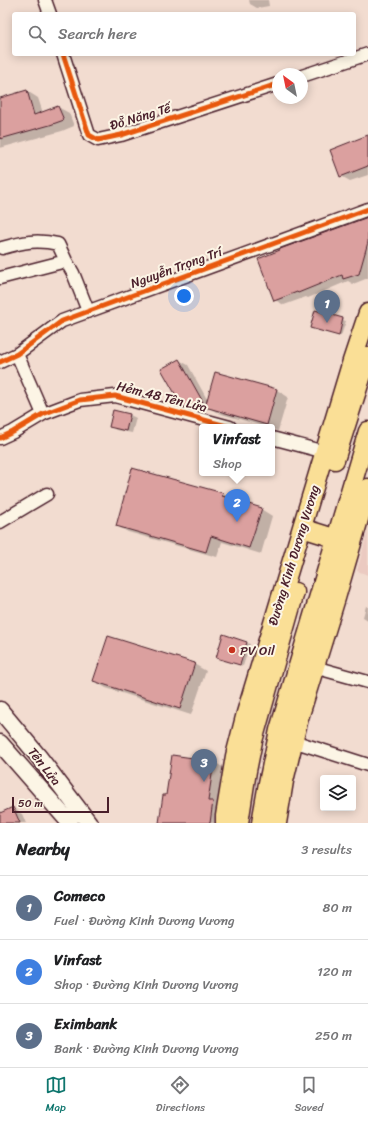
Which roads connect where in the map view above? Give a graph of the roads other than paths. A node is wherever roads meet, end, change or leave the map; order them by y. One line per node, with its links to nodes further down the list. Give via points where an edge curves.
1 (45, 0): 2 (street)
2 (49, 12)
3 (368, 54): 5 (street)
4 (63, 56): 6 (street, Đỗ Năng Tế, via 89,135 98,140 121,135)
5 (308, 74)
6 (272, 86)
7 (368, 209): 11 (street, Nguyễn Trọng Trí)
8 (2, 248): 9 (street, via 24,242 47,241 58,244)
9 (66, 261): 10 (street); 11 (street)
10 (0, 278)
11 (88, 311): 13 (street, Nguyễn Trọng Trí, via 62,321)
12 (368, 313): 21 (main road, Đường Kinh Dương Vương, via 352,361)
13 (16, 354): 15 (street, Nguyễn Trọng Trí); 16 (street)
14 (368, 356): 21 (main road, Đường Kinh Dương Vương)
15 (0, 362)
16 (43, 414): 17 (street, Hẻm 48 Tên Lửa, via 80,400 115,396); 19 (street, Hẻm 48 Tên Lửa)
17 (219, 424)
18 (368, 431): 26 (main road)
19 (0, 438)
20 (275, 439): 21 (street)
21 (331, 454): 25 (main road, Đường Kinh Dương Vương)
22 (368, 488): 26 (main road)
23 (47, 494): 24 (street)
24 (0, 522)
25 (307, 529): 26 (main road); 35 (main road, Đường Kinh Dương Vương, via 246,713 235,756); 36 (main road, Đường Kinh Dương Vương, via 253,741)
26 (344, 541): 27 (main road, via 336,598); 37 (main road, via 279,730)
27 (314, 667): 28 (street); 30 (main road)
28 (368, 682)
29 (0, 710): 34 (main road, Tên Lửa)
30 (293, 741): 32 (street); 38 (main road)
31 (0, 743): 33 (main road, Tên Lửa)
32 (368, 765)
33 (70, 823)
34 (89, 823)
35 (225, 823)
36 (239, 823)
37 (261, 823)
38 (277, 823)

